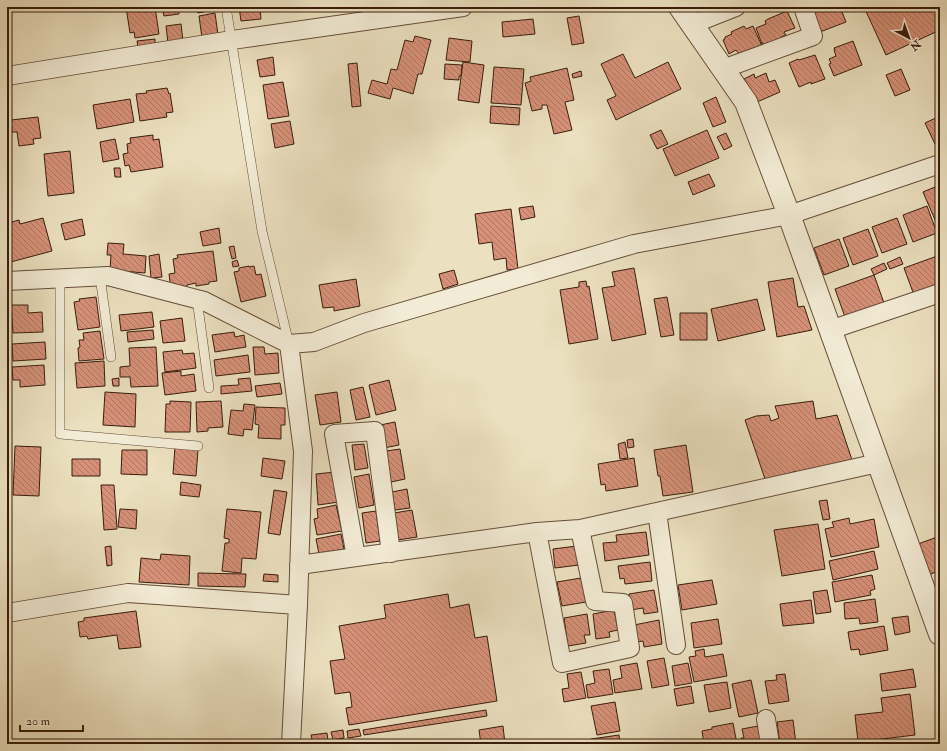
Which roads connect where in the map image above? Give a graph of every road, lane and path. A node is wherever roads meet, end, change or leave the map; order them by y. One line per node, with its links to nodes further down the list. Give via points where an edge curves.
1 (226, 7): 7 (lane)
2 (463, 7): 7 (street)
3 (680, 7): 6 (street)
4 (736, 7): 6 (street)
5 (803, 7): 8 (street, via 813,36)
6 (693, 24): 8 (street)
7 (232, 40): 9 (street); 18 (lane, via 262,232)
8 (723, 69): 11 (street, via 746,102)
9 (7, 76)
10 (940, 164): 11 (street)
11 (789, 215): 17 (street); 18 (street, via 634,244 364,323 314,342)
12 (100, 276): 13 (street); 16 (street); 19 (lane)
13 (60, 278): 14 (street); 21 (lane, via 60,434)
14 (7, 281)
15 (940, 293): 17 (street)
16 (196, 299): 18 (street); 20 (lane)
17 (830, 330): 22 (street)
18 (289, 344): 28 (street, via 303,452)
19 (111, 357)
20 (209, 388)
21 (198, 446)
22 (878, 463): 23 (street); 31 (street)
23 (657, 512): 24 (street); 32 (street)
24 (580, 529): 25 (street); 25 (street, via 595,601 623,603 630,648 562,663)
25 (538, 532): 26 (street)
26 (391, 552): 27 (street); 27 (street, via 375,431 334,434)
27 (356, 557): 28 (street)
28 (299, 565): 29 (street)
29 (298, 605): 30 (street, via 128,593); 34 (street)
30 (7, 613)
31 (940, 634)
32 (676, 645)
33 (766, 719): 35 (street)
34 (291, 744)
35 (770, 744)

